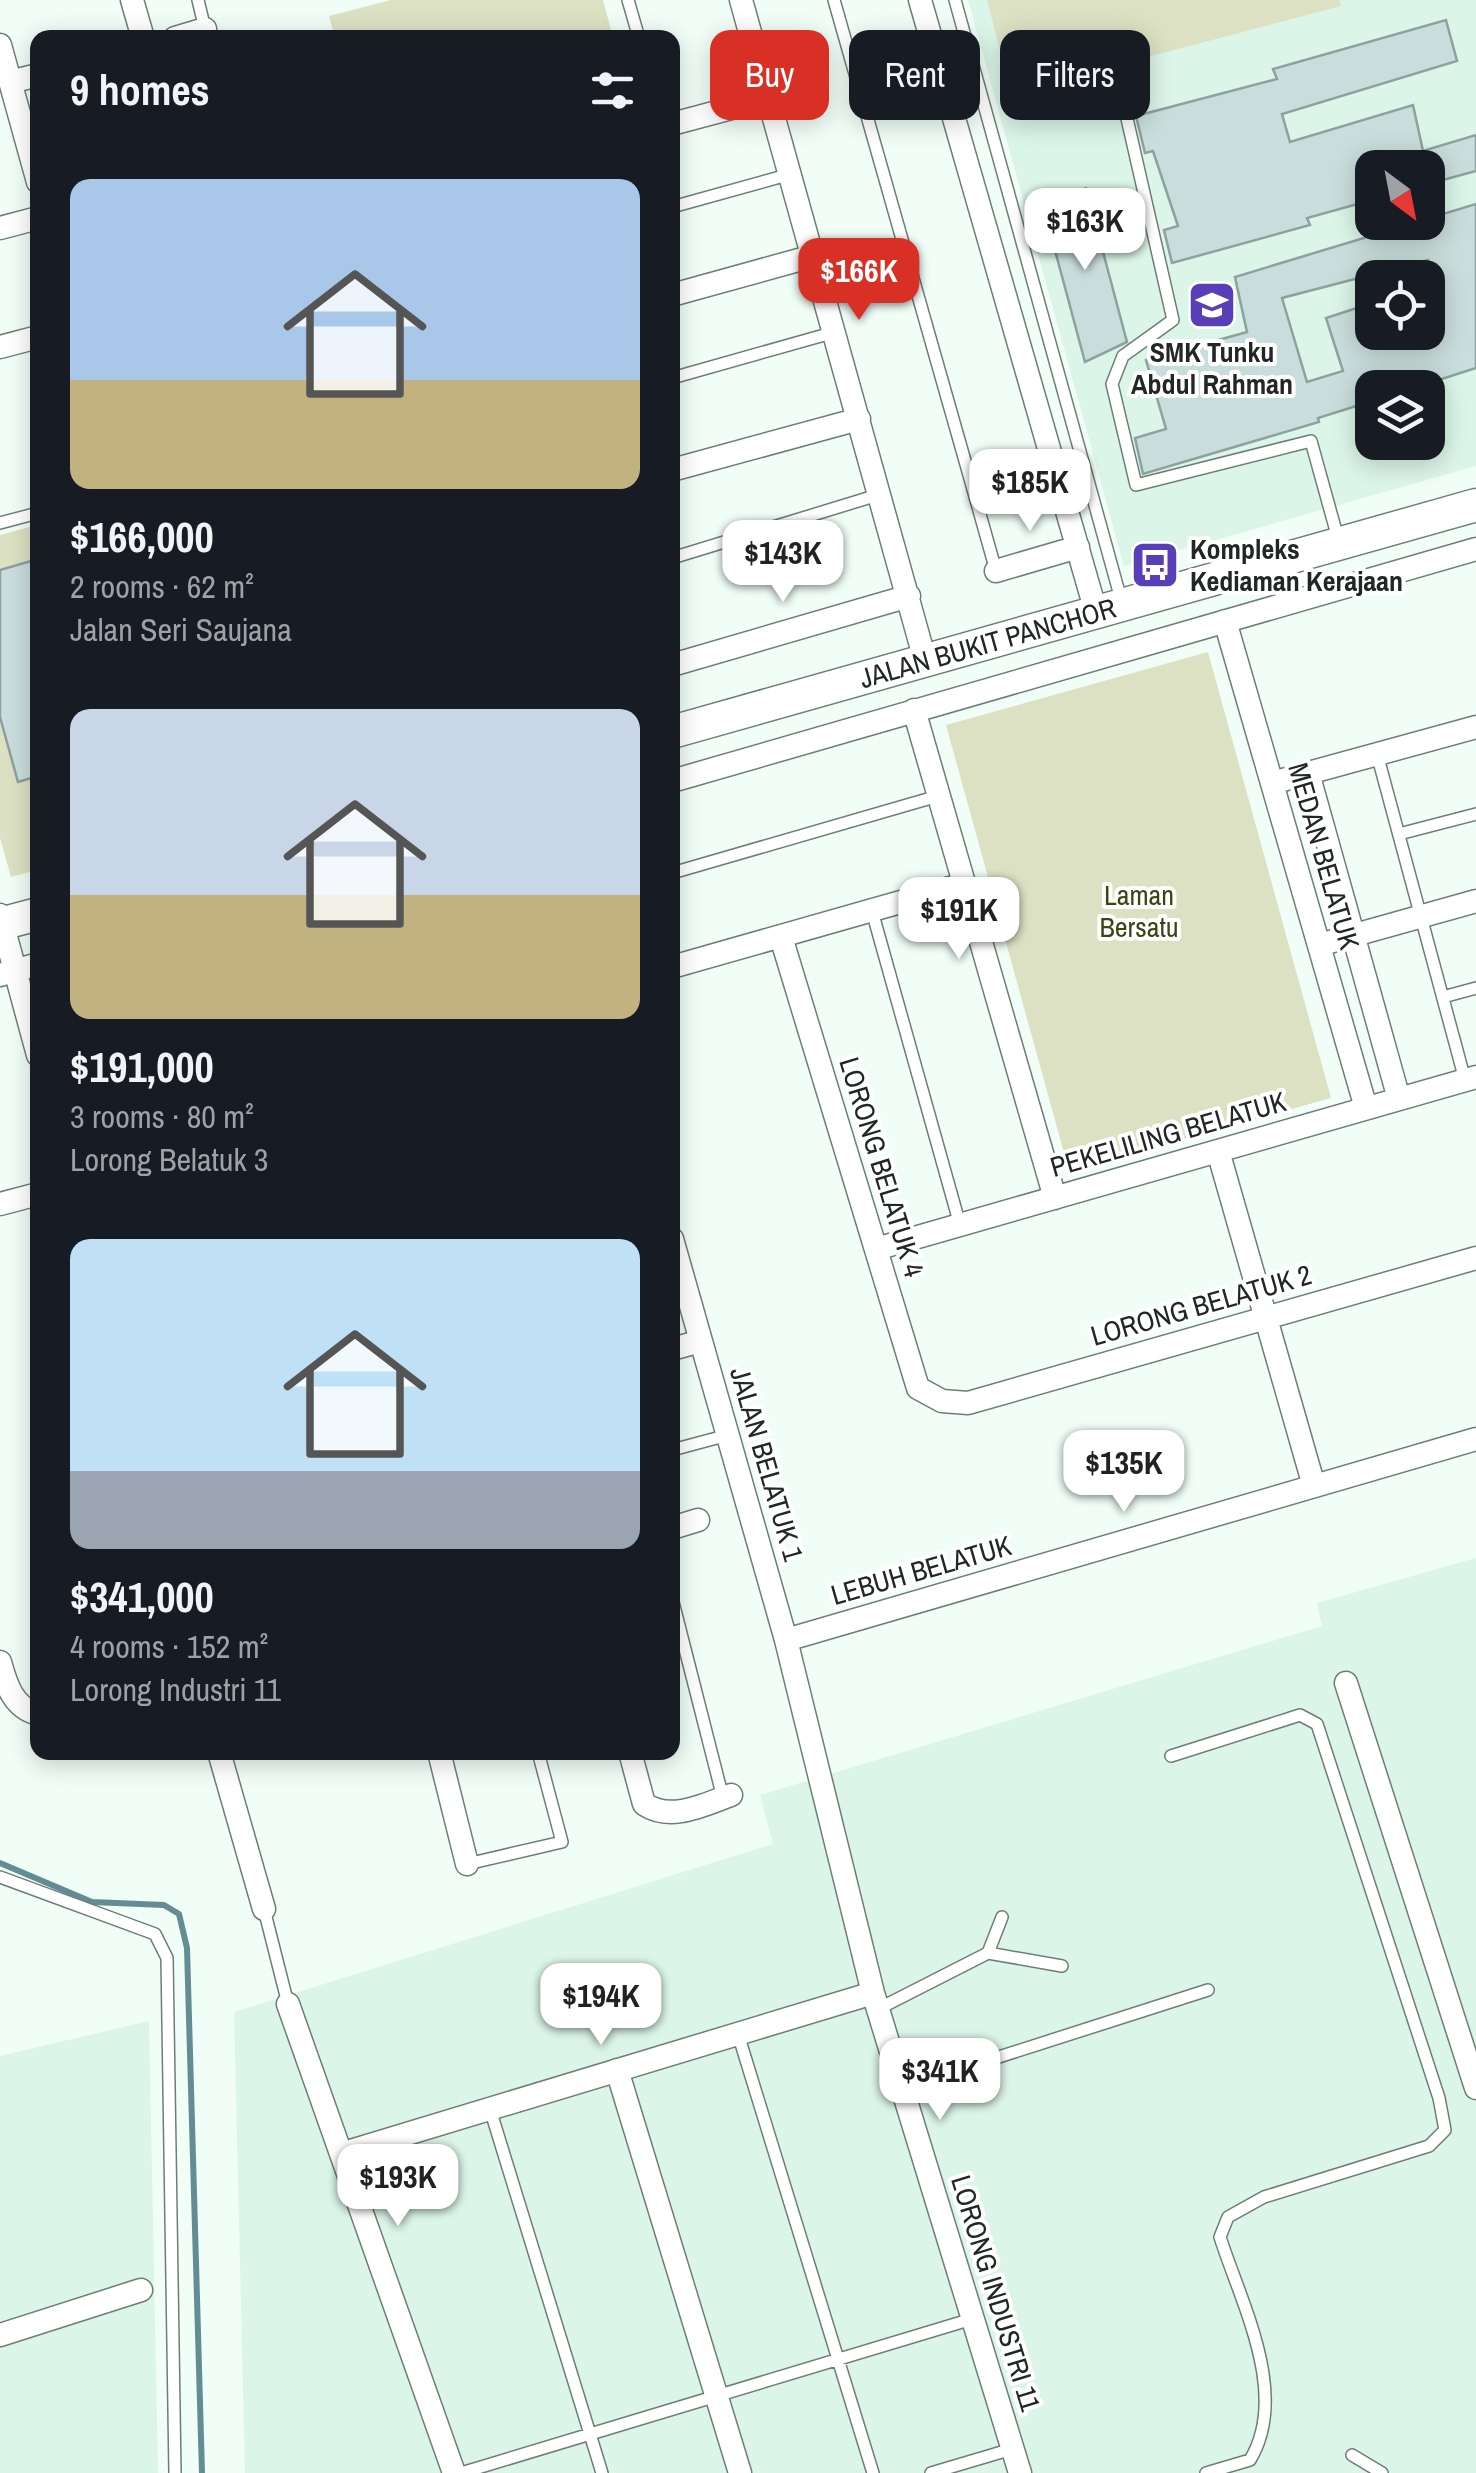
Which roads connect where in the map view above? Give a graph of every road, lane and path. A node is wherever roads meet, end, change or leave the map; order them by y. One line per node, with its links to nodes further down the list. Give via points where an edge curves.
1 (132, 0): 8 (street)
2 (198, 0): 9 (lane)
3 (628, 0): 10 (lane)
4 (741, 0): 11 (street)
5 (834, 0): 14 (lane)
6 (920, 0): 12 (street)
7 (956, 0): 48 (lane)
8 (140, 30)
9 (206, 30)
10 (637, 30)
11 (750, 30)
12 (929, 30)
13 (0, 46): 16 (street)
14 (849, 51)
15 (30, 77): 16 (street)
16 (10, 82): 23 (street)
17 (710, 114): 22 (street)
18 (775, 120): 24 (street)
19 (869, 120): 37 (lane)
20 (955, 120): 35 (street)
21 (1127, 120): 42 (lane, via 1172,320 1123,356 1112,384 1136,486 1311,441)
22 (680, 122)
23 (22, 137)
24 (790, 174): 25 (lane); 28 (street)
25 (680, 205)
26 (30, 220): 27 (street)
27 (0, 228)
28 (813, 256): 29 (street); 30 (street)
29 (680, 293)
30 (835, 332): 33 (lane); 34 (street)
31 (30, 339): 32 (street)
32 (0, 347)
33 (680, 376)
34 (859, 419): 36 (street); 38 (street)
35 (1050, 452): 37 (lane); 43 (street)
36 (680, 468)
37 (969, 474): 46 (lane)
38 (881, 494): 45 (lane); 47 (street)
39 (1476, 506): 42 (main road, JALAN BUKIT PANCHOR)
40 (30, 514): 41 (lane)
41 (0, 523)
42 (1340, 542): 48 (main road, JALAN BUKIT PANCHOR)
43 (1078, 547): 46 (street); 48 (street)
44 (1476, 549): 49 (street)
45 (680, 556)
46 (996, 571)
47 (909, 596): 50 (street); 51 (street)
48 (1109, 608): 50 (main road, JALAN BUKIT PANCHOR)
49 (1225, 622): 52 (street); 58 (street, MEDAN BELATUK)
50 (925, 660): 54 (main road, JALAN BUKIT PANCHOR)
51 (680, 663)
52 (914, 710): 57 (street); 59 (street)
53 (1476, 727): 55 (street)
54 (680, 730)
55 (1377, 754): 56 (street); 61 (lane)
56 (1308, 773): 58 (street); 70 (street, MEDAN BELATUK)
57 (680, 779)
58 (1272, 783): 71 (street, MEDAN BELATUK)
59 (938, 796): 62 (lane); 63 (street)
60 (1476, 814): 61 (lane)
61 (1399, 834): 67 (lane)
62 (680, 871)
63 (964, 884): 65 (street); 82 (street)
64 (1476, 901): 67 (street)
65 (872, 910): 69 (street); 84 (lane)
66 (30, 916): 68 (main road)
67 (1421, 916): 70 (street); 75 (lane)
68 (1, 921): 73 (street)
69 (781, 936): 72 (street); 85 (street, LORONG BELATUK 4)
70 (1354, 936): 71 (street); 78 (street, MEDAN BELATUK)
71 (1319, 946): 79 (street, MEDAN BELATUK)
72 (680, 965)
73 (18, 970): 76 (street)
74 (1476, 988): 75 (lane)
75 (1442, 997): 77 (lane)
76 (30, 1021)
77 (1470, 1078): 78 (street, PEKELILING BELATUK)
78 (1399, 1098): 79 (street, PEKELILING BELATUK)
79 (1366, 1108): 80 (street, PEKELILING BELATUK)
80 (1218, 1151): 82 (street, PEKELILING BELATUK); 88 (street)
81 (30, 1196): 83 (street)
82 (1055, 1198): 84 (street, PEKELILING BELATUK)
83 (0, 1204)
84 (960, 1225): 85 (street, PEKELILING BELATUK)
85 (876, 1249): 91 (street, LORONG BELATUK 4, via 918,1388)
86 (1476, 1258): 88 (street, LORONG BELATUK 2)
87 (680, 1273): 89 (street, JALAN BELATUK 1)
88 (1266, 1318): 91 (street, LORONG BELATUK 2, via 968,1402); 95 (street)
89 (701, 1341): 90 (street); 92 (street, JALAN BELATUK 1)
90 (680, 1348)
91 (942, 1402)
92 (728, 1435): 94 (lane); 99 (street, JALAN BELATUK 1)
93 (1476, 1439): 95 (street, LEBUH BELATUK)
94 (680, 1448)
95 (1314, 1486): 99 (street, LEBUH BELATUK)
96 (698, 1520): 97 (street)
97 (680, 1526)
98 (680, 1627): 109 (lane)
99 (786, 1640): 108 (street, JALAN BELATUK 1)
100 (0, 1662): 102 (street, via 7,1688)
101 (1346, 1683): 122 (street)
102 (30, 1712)
103 (1172, 1756): 140 (lane, via 1300,1714 1317,1724 1445,2130 1429,2146 1264,2196 1228,2217 1220,2238 1268,2409 1250,2460)
104 (221, 1760): 112 (street)
105 (441, 1760): 110 (street)
106 (540, 1760): 110 (lane, via 562,1842)
107 (632, 1760): 109 (street, via 644,1804 658,1814)
108 (820, 1773): 117 (street, LORONG INDUSTRI 11)
109 (727, 1797)
110 (466, 1864)
111 (0, 1877): 133 (lane, via 155,1934 162,1944)
112 (264, 1909): 118 (lane)
113 (1002, 1917): 114 (lane)
114 (988, 1953): 115 (lane); 117 (lane)
115 (1062, 1966)
116 (1208, 1990): 121 (lane)
117 (875, 2001): 119 (street); 121 (street, LORONG INDUSTRI 11)
118 (288, 2004): 124 (street)
119 (738, 2034): 120 (street); 128 (lane)
120 (617, 2070): 123 (street); 129 (street)
121 (902, 2088): 126 (street, LORONG INDUSTRI 11)
122 (1476, 2088)
123 (490, 2109): 124 (street); 130 (lane)
124 (344, 2153): 134 (street)
125 (141, 2290): 127 (street)
126 (972, 2319): 128 (lane); 131 (street, LORONG INDUSTRI 11)
127 (0, 2335)
128 (838, 2359): 129 (lane); 137 (lane)
129 (716, 2396): 130 (lane); 136 (street)
130 (590, 2434): 134 (lane); 135 (lane)
131 (1012, 2448): 138 (lane); 139 (street, LORONG INDUSTRI 11)
132 (1352, 2455): 141 (lane)
133 (176, 2473)
134 (458, 2473)
135 (602, 2473)
136 (740, 2473)
137 (873, 2473)
138 (931, 2473)
139 (1020, 2473)
140 (1206, 2473)
141 (1382, 2473)

